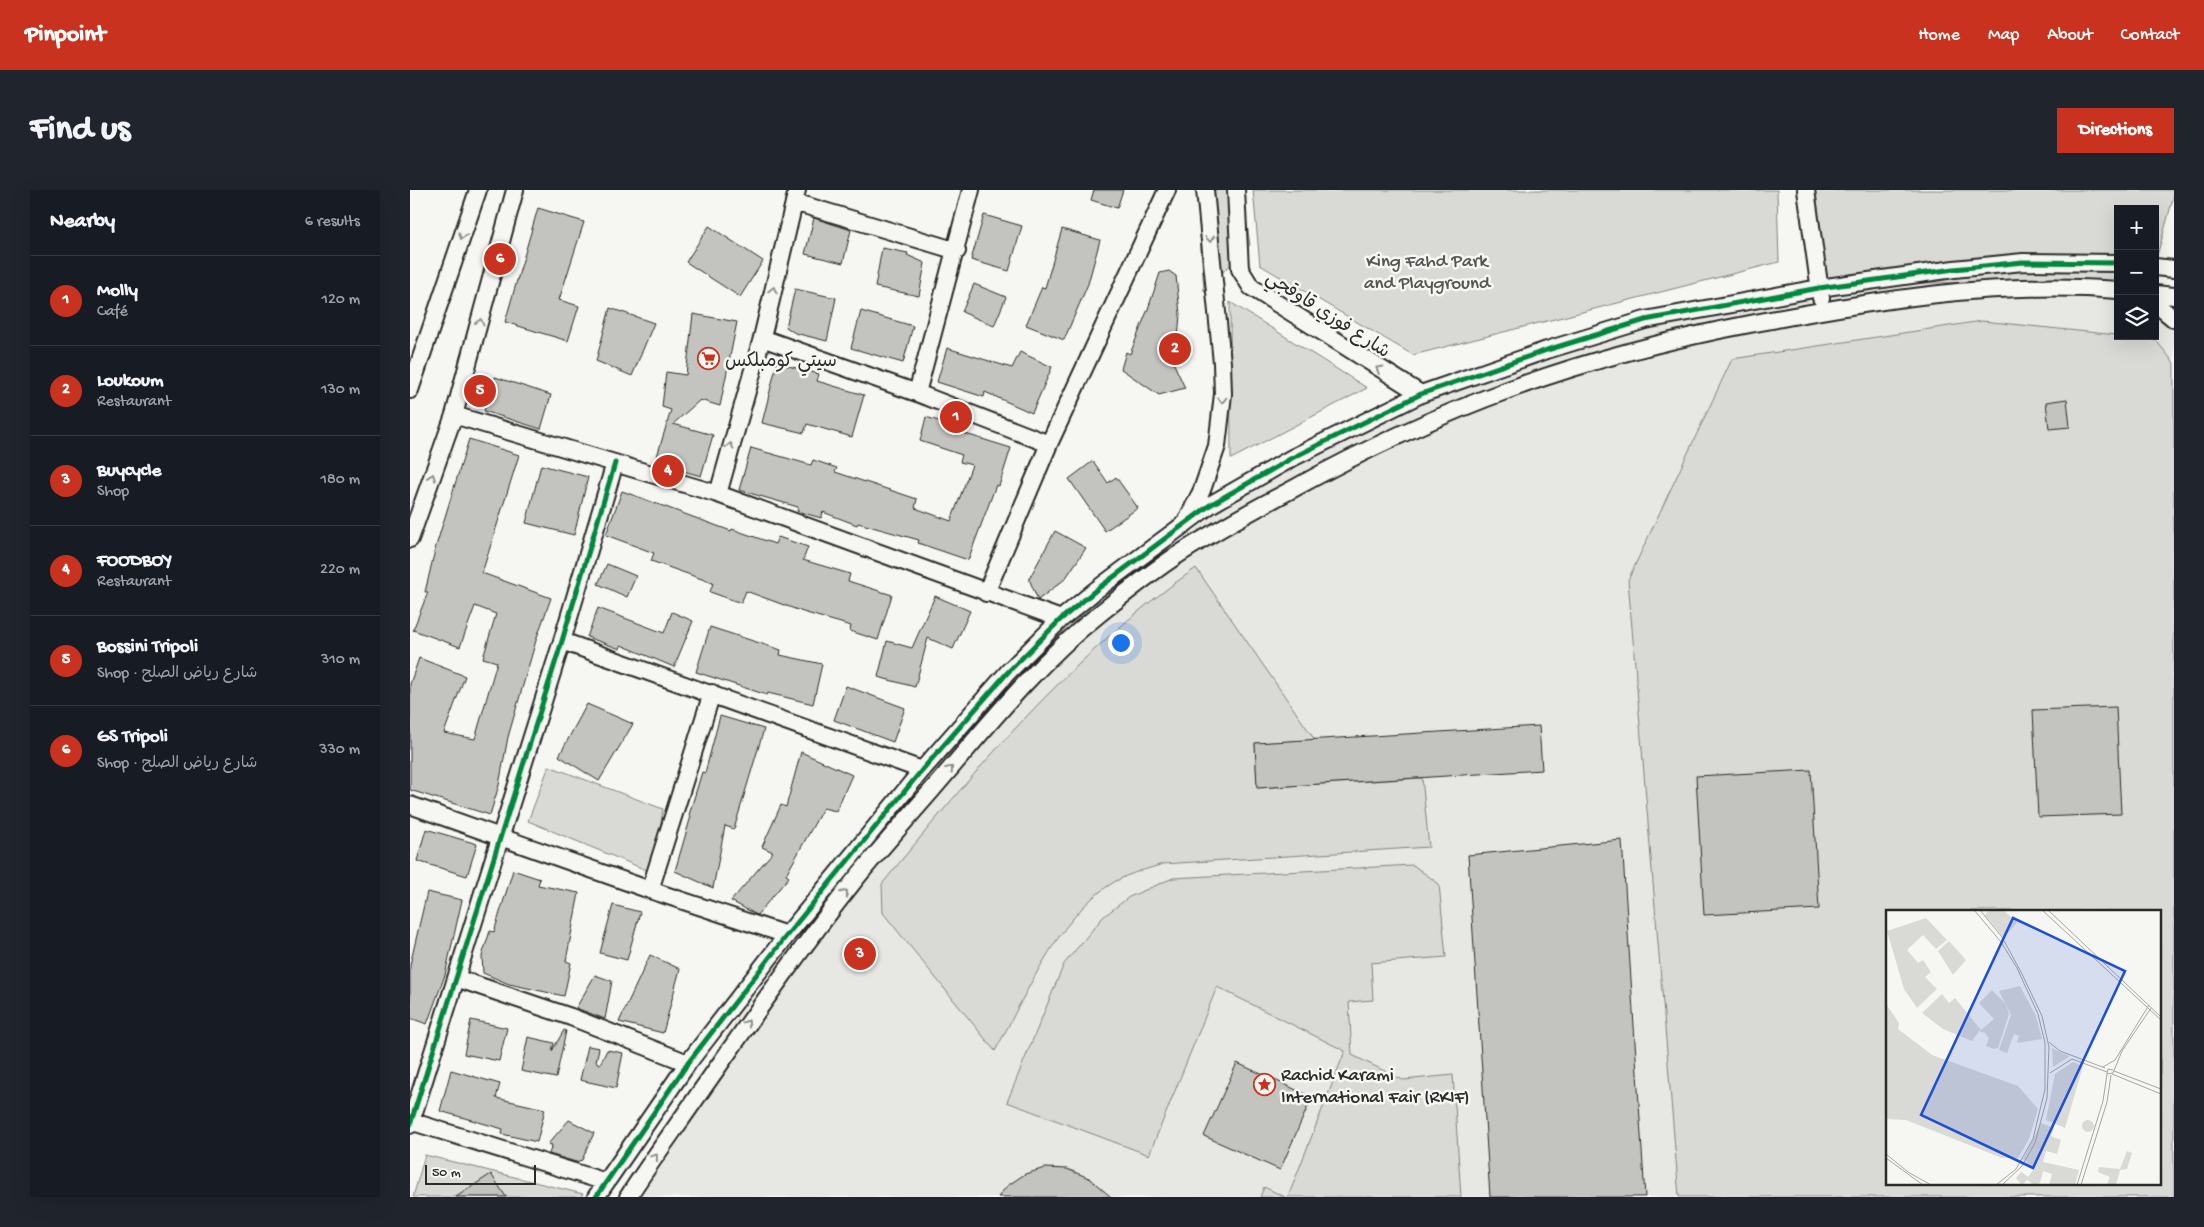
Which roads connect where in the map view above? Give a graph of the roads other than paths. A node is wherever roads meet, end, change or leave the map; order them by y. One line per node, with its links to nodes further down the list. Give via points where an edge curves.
1 (478, 190): 23 (street, one-way to 23)
2 (516, 190): 26 (street, one-way to 2)
3 (971, 190): 9 (street)
4 (1167, 190): 27 (street)
5 (1205, 190): 14 (street, one-way to 14)
6 (1236, 190): 12 (street, شارع فوزي قاوقجي)
7 (1806, 190): 15 (street)
8 (796, 196): 9 (street); 22 (street, one-way to 8)
9 (957, 251): 24 (street)
10 (2114, 263): 15 (street, via 2061,261 1988,265)
11 (2159, 267): 13 (street)
12 (1240, 268): 14 (street, via 1229,277); 25 (street, شارع فوزي قاوقجي, one-way to 12, via 1260,295)
13 (2174, 269)
14 (1213, 273): 30 (street, one-way to 30, via 1222,363 1221,423 1211,466)
15 (1819, 288): 20 (street); 25 (street, via 1637,322)
16 (2114, 290): 20 (street, via 1996,289)
17 (2159, 294): 18 (street)
18 (2174, 296)
19 (2159, 307): 21 (street)
20 (1822, 310): 46 (street, one-way to 20, via 761,1004 857,878 1027,682 1082,629 1158,569 1216,531 1314,477 1420,424 1484,398 1576,366 1652,345)
21 (2174, 319)
22 (762, 338): 24 (street); 29 (street, one-way to 22)
23 (410, 390)
24 (917, 392): 27 (street)
25 (1421, 394): 30 (street, via 1286,462)
26 (454, 415): 28 (street); 31 (street, one-way to 26)
27 (1049, 444): 32 (street)
28 (615, 463): 29 (street); 34 (street)
29 (718, 494): 32 (street)
30 (1187, 520): 33 (street)
31 (410, 540)
32 (986, 593): 33 (street)
33 (1061, 619): 36 (street, via 1008,672)
34 (562, 641): 35 (street); 38 (street)
35 (712, 693): 36 (street); 39 (street)
36 (922, 770): 40 (street)
37 (410, 805): 38 (street)
38 (501, 837): 39 (street); 41 (street)
39 (650, 890): 40 (street)
40 (787, 935): 42 (street)
41 (456, 978): 42 (street, via 571,1017); 43 (street)
42 (688, 1063): 44 (street)
43 (410, 1122): 44 (street)
44 (606, 1182): 45 (street)
45 (596, 1197)
46 (628, 1197)

